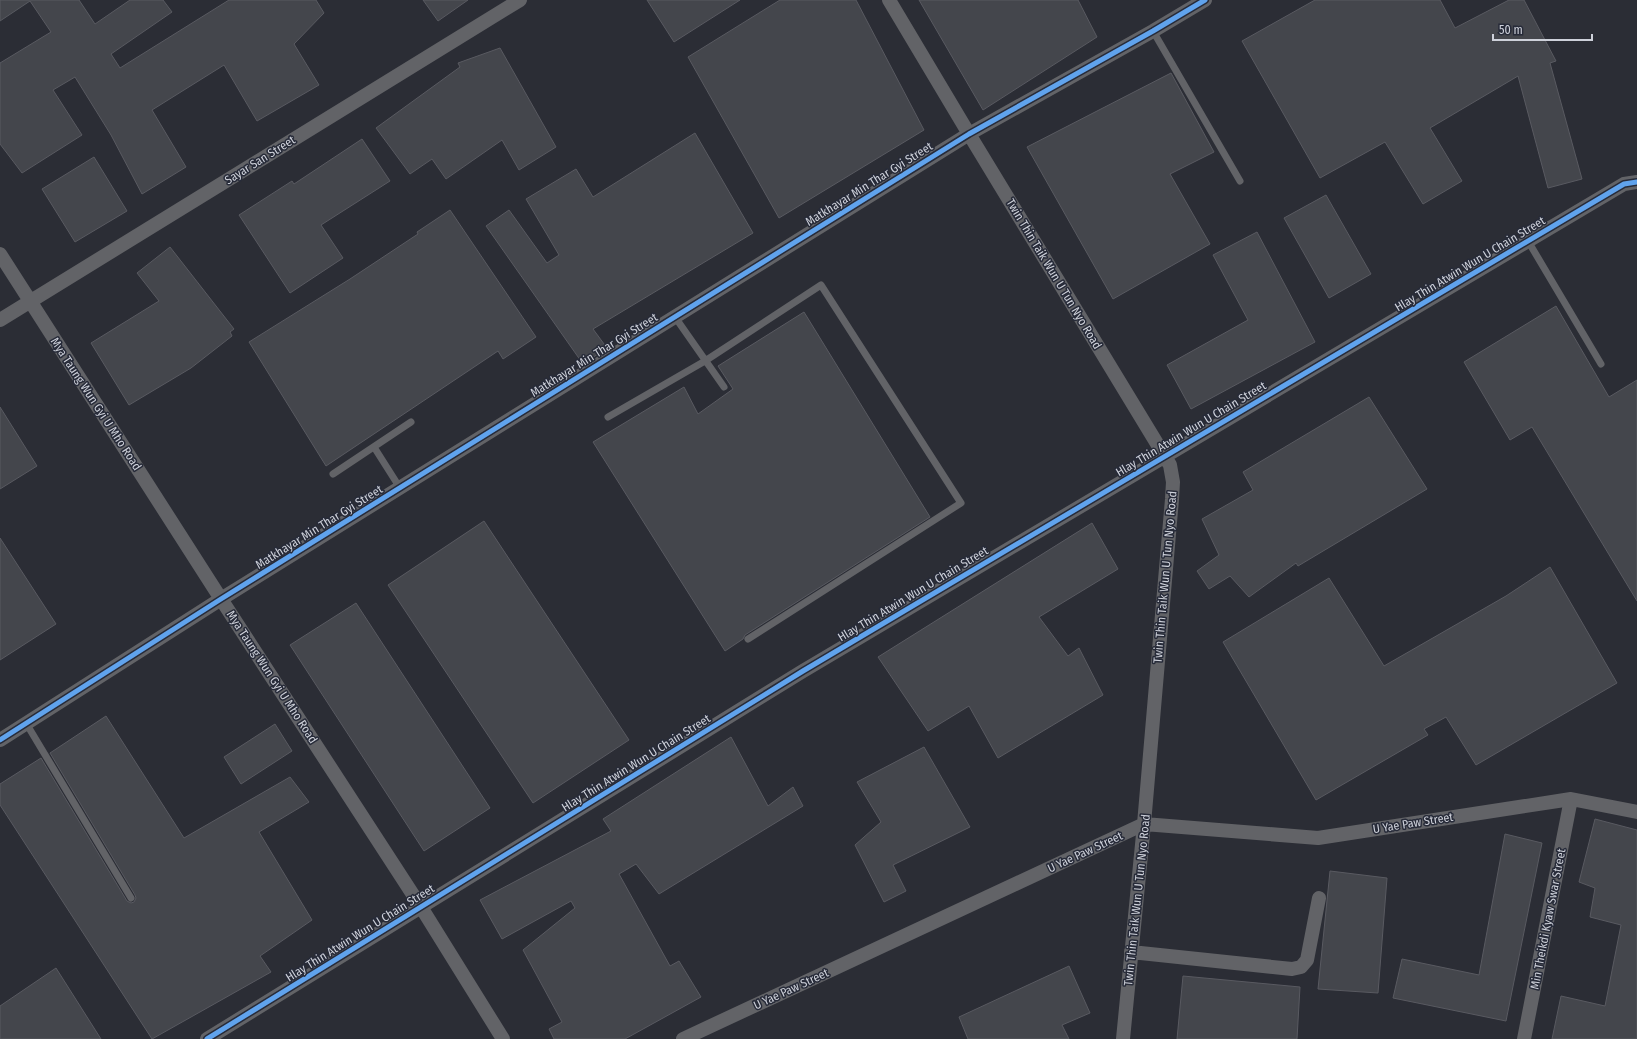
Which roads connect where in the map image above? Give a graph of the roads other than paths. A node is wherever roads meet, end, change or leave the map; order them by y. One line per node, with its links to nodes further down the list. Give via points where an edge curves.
1 (520, 0): 10 (street, Sayar San Street)
2 (889, 0): 5 (street, Twin Thin Taik Wun U Tun Nyo Road)
3 (1205, 0): 4 (street, Matkhayar Min Thar Gyi Street)
4 (1153, 31): 5 (street, Matkhayar Min Thar Gyi Street); 6 (lane)
5 (968, 134): 11 (street, Matkhayar Min Thar Gyi Street); 19 (street, Twin Thin Taik Wun U Tun Nyo Road)
6 (1240, 181)
7 (1637, 182): 8 (street, Hlay Thin Atwin Wun U Chain Street, via 1624,184)
8 (1528, 241): 14 (lane); 19 (street, Hlay Thin Atwin Wun U Chain Street)
9 (0, 254): 10 (street, Mya Taung Wun Gyi U Mho Road)
10 (31, 302): 12 (street, Sayar San Street); 22 (street, Mya Taung Wun Gyi U Mho Road)
11 (675, 317): 13 (lane); 21 (street, Matkhayar Min Thar Gyi Street)
12 (0, 320)
13 (705, 361): 15 (lane); 16 (lane); 23 (lane, via 821,285 961,503)
14 (1601, 364)
15 (724, 388)
16 (608, 417)
17 (411, 422): 18 (lane)
18 (374, 447): 20 (lane); 21 (lane)
19 (1165, 456): 28 (street, Twin Thin Taik Wun U Tun Nyo Road, via 1170,465 1173,482); 31 (street, Hlay Thin Atwin Wun U Chain Street, via 803,671)
20 (333, 474)
21 (400, 488): 22 (street, Matkhayar Min Thar Gyi Street)
22 (221, 599): 24 (street, Matkhayar Min Thar Gyi Street); 31 (street, Mya Taung Wun Gyi U Mho Road)
23 (748, 639)
24 (26, 723): 25 (street, Matkhayar Min Thar Gyi Street); 29 (lane)
25 (0, 740)
26 (1571, 799): 27 (street, U Yae Paw Street); 28 (street, U Yae Paw Street, via 1318,838); 37 (street, Min Theikdi Kyaw Swar Street)
27 (1637, 812)
28 (1144, 824): 32 (street, Twin Thin Taik Wun U Tun Nyo Road); 35 (street, U Yae Paw Street)
29 (131, 898)
30 (1319, 898): 32 (street, via 1307,960 1301,967 1292,969)
31 (421, 907): 33 (street, Hlay Thin Atwin Wun U Chain Street); 34 (street, Mya Taung Wun Gyi U Mho Road)
32 (1132, 952): 36 (street, Twin Thin Taik Wun U Tun Nyo Road)
33 (207, 1039)
34 (503, 1039)
35 (683, 1039)
36 (1123, 1039)
37 (1524, 1039)

